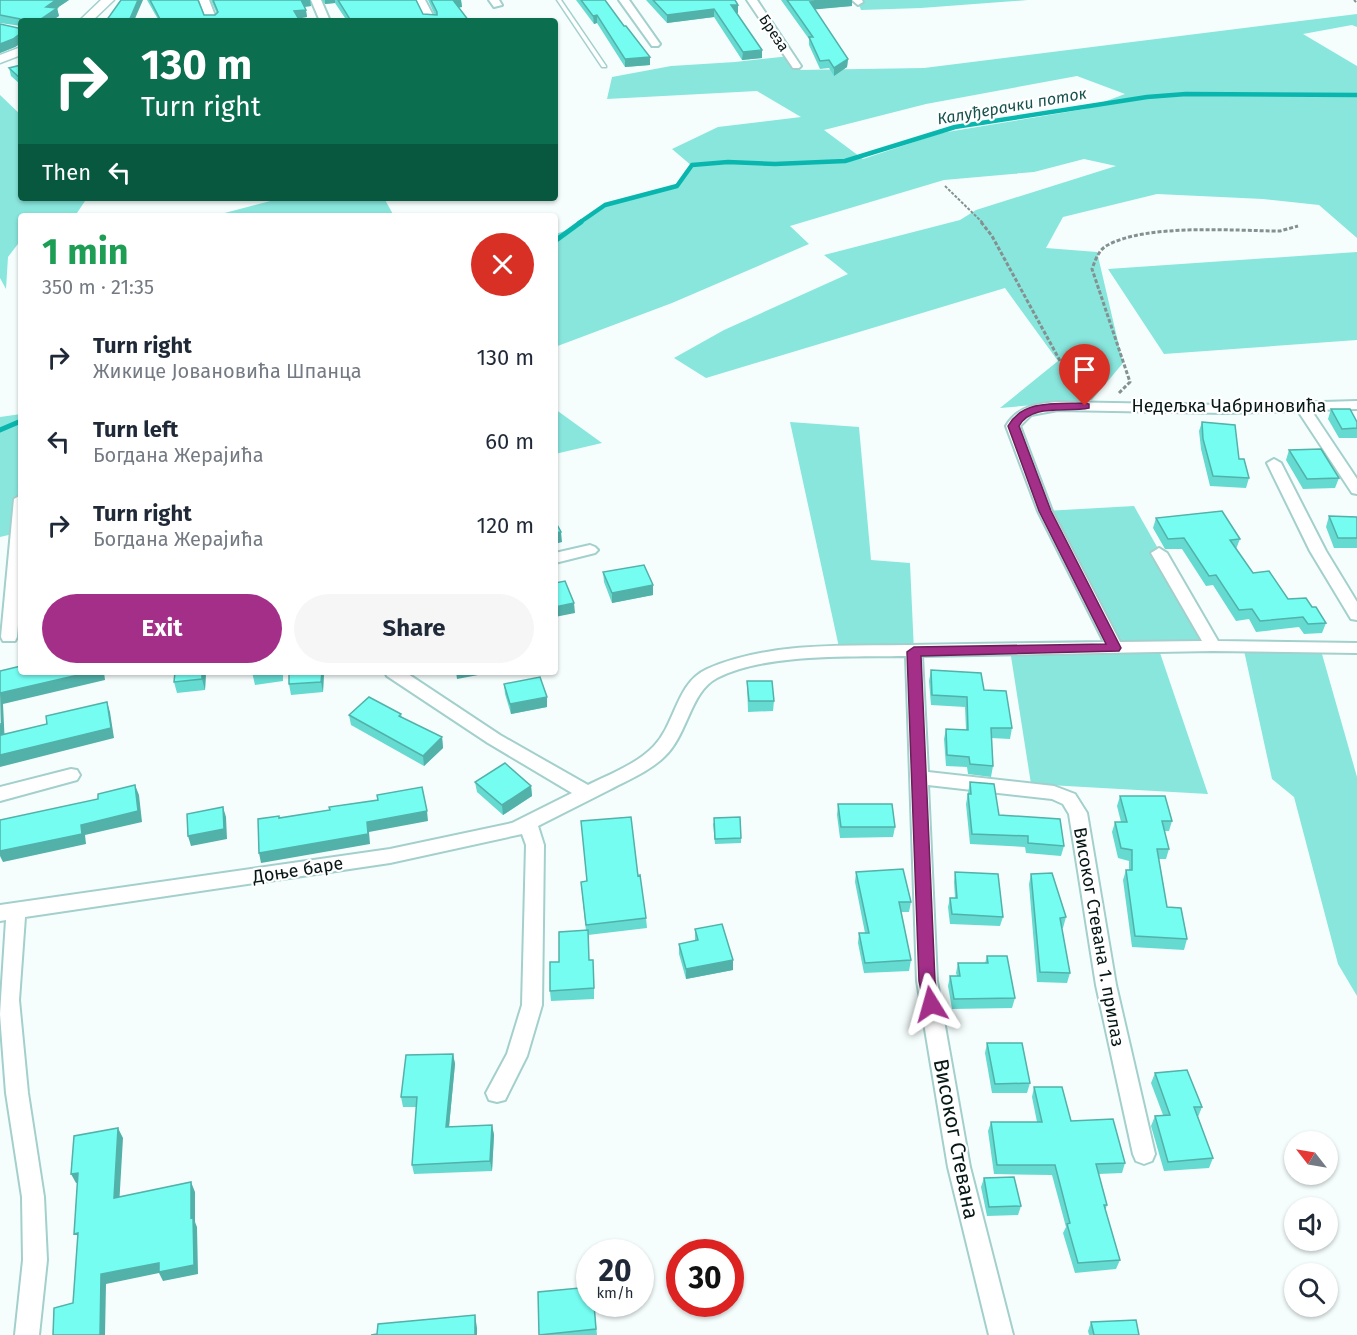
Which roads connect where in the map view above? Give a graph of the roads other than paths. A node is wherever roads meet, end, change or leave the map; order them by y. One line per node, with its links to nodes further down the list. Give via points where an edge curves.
1 (108, 0): 8 (street)
2 (204, 0): 9 (street)
3 (316, 0): 10 (street)
4 (420, 0): 11 (street)
5 (559, 0): 15 (lane)
6 (624, 0): 12 (street)
7 (752, 0): 16 (street, Бреза)
8 (88, 18)
9 (211, 18)
10 (324, 18)
11 (429, 18)
12 (656, 44)
13 (18, 53): 14 (street)
14 (0, 59)
15 (604, 66)
16 (796, 66)
17 (1357, 405): 18 (street, Недељка Чабриновића)
18 (1302, 407): 20 (street); 29 (street, Недељка Чабриновића, via 1093,406 1032,409 1018,418 1013,426 1045,511)
19 (1274, 463): 26 (street, via 1318,551)
20 (1357, 490)
21 (590, 550): 23 (street)
22 (1159, 553): 28 (street)
23 (558, 557)
24 (18, 558): 25 (street)
25 (17, 578): 27 (street)
26 (1357, 615)
27 (10, 637)
28 (1213, 646): 29 (street, Доње баре); 30 (street, Доње баре)
29 (1115, 648): 31 (street, Доње баре)
30 (1357, 648)
31 (914, 652): 34 (street, Високог Стевана); 35 (street, Доње баре, via 788,655 751,661 711,674 693,688 677,727 660,751 639,767)
32 (398, 675): 35 (street, via 494,739)
33 (71, 775): 36 (street)
34 (920, 778): 40 (street, Високог Стевана 1. прилаз, via 1054,793 1069,799 1078,813 1094,929 1125,1084); 42 (street, Високог Стевана, via 927,981 959,1167)
35 (587, 793): 37 (street, Доње баре)
36 (0, 794)
37 (528, 824): 38 (street, Доње баре, via 490,837 390,856); 39 (street, via 535,845 532,1005 517,1056)
38 (8, 912): 41 (street, via 9,1000 17,1093 33,1197 35,1260)
39 (497, 1093)
40 (1144, 1155)
41 (27, 1335)
42 (1001, 1335)

